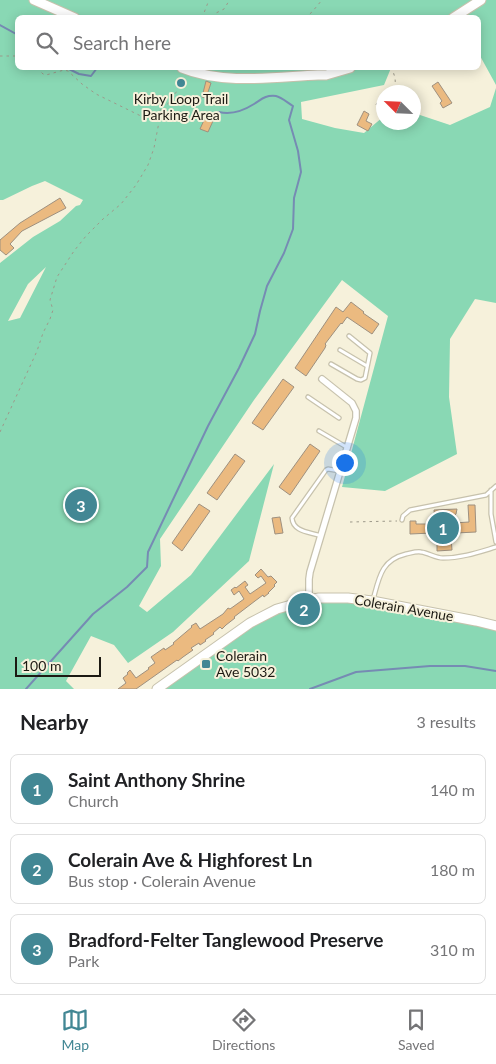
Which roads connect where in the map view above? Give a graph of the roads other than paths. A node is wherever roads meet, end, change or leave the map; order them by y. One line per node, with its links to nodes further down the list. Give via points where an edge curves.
1 (34, 0): 3 (main road)
2 (481, 0): 4 (main road)
3 (68, 15)
4 (458, 15)
5 (190, 70): 6 (main road, via 249,78 318,75)
6 (341, 70)
7 (349, 336): 10 (lane, via 370,352)
8 (340, 350): 10 (lane)
9 (332, 364): 10 (lane, via 361,380)
10 (367, 366)
11 (322, 380): 15 (street, via 354,407 356,418)
12 (308, 398): 13 (lane)
13 (339, 418)
14 (318, 431): 15 (lane)
15 (348, 448): 16 (street)
16 (341, 471): 20 (street); 20 (lane, via 328,468 292,518 297,528)
17 (496, 486): 18 (lane)
18 (491, 490): 19 (lane, via 486,495 410,510); 21 (lane, via 490,514)
19 (402, 520)
20 (321, 536): 23 (street, via 310,572)
21 (496, 542)
22 (496, 547): 24 (lane, via 455,558 420,552 399,556 384,566)
23 (309, 600): 24 (main road, Colerain Avenue, via 348,598); 26 (main road, Colerain Avenue, via 277,609 250,623)
24 (372, 601): 25 (main road, Colerain Avenue)
25 (496, 626)
26 (158, 689)

